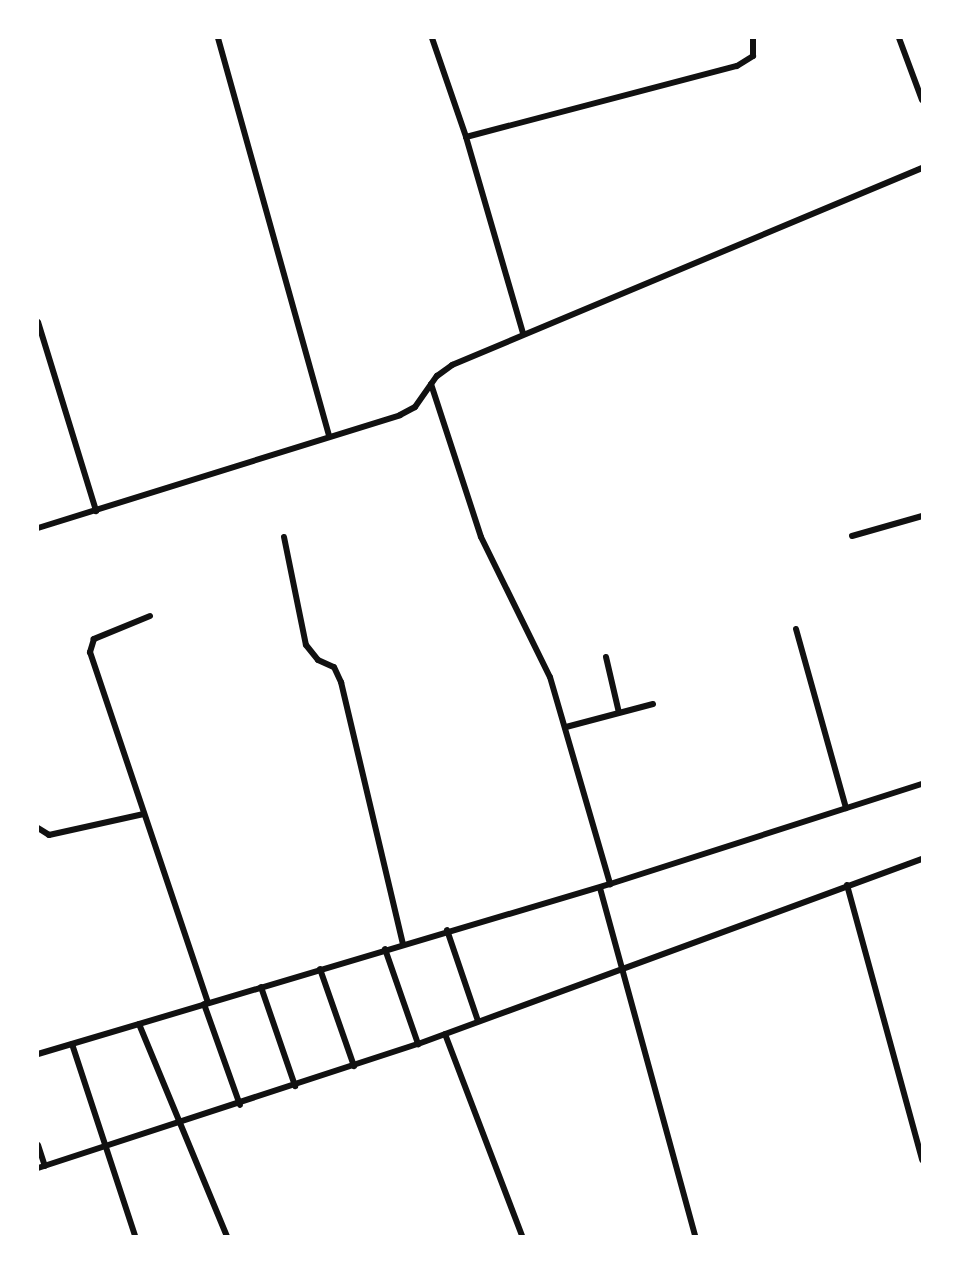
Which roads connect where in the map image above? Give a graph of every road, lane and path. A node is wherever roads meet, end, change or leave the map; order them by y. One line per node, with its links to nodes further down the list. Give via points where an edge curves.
1 (218, 38): 11 (street)
2 (432, 38): 6 (street)
3 (753, 38): 6 (street, via 753,56 737,66)
4 (899, 38): 5 (street)
5 (922, 100)
6 (466, 137): 9 (street)
7 (922, 168): 9 (street)
8 (38, 322): 12 (street)
9 (523, 333): 10 (street, via 452,364)
10 (431, 384): 11 (street, via 408,411); 22 (street, via 481,537 539,647)
11 (329, 436): 12 (street)
12 (96, 511): 14 (street)
13 (922, 516): 15 (street)
14 (38, 528)
15 (852, 536)
16 (284, 537): 32 (street, via 306,645 318,660 334,668 341,682)
17 (150, 616): 25 (street, via 100,635 90,645)
18 (796, 629): 24 (street)
19 (606, 657): 21 (street)
20 (653, 704): 21 (street)
21 (620, 713): 22 (street)
22 (566, 727): 28 (street)
23 (922, 784): 24 (street)
24 (846, 808): 28 (street)
25 (144, 814): 26 (street); 37 (street)
26 (39, 832)
27 (922, 859): 29 (street)
28 (610, 884): 30 (street)
29 (847, 885): 34 (street); 50 (street)
30 (600, 888): 31 (street); 34 (street)
31 (447, 930): 32 (street); 38 (street)
32 (403, 944): 33 (street)
33 (386, 949): 35 (street); 42 (street)
34 (620, 967): 38 (street); 56 (street)
35 (320, 969): 36 (street); 44 (street)
36 (261, 987): 37 (street); 45 (street)
37 (206, 1003): 39 (street); 46 (street)
38 (478, 1021): 40 (street)
39 (139, 1024): 41 (street); 47 (street)
40 (445, 1034): 42 (street); 55 (street)
41 (72, 1044): 43 (street); 49 (street)
42 (418, 1044): 44 (street)
43 (38, 1054)
44 (354, 1066): 45 (street)
45 (295, 1086): 46 (street)
46 (240, 1105): 47 (street)
47 (179, 1125): 49 (street); 54 (street)
48 (38, 1145): 51 (street)
49 (106, 1148): 51 (street); 53 (street)
50 (922, 1160)
51 (45, 1166): 52 (street)
52 (38, 1168)
53 (135, 1236)
54 (227, 1236)
55 (522, 1236)
56 (695, 1236)

